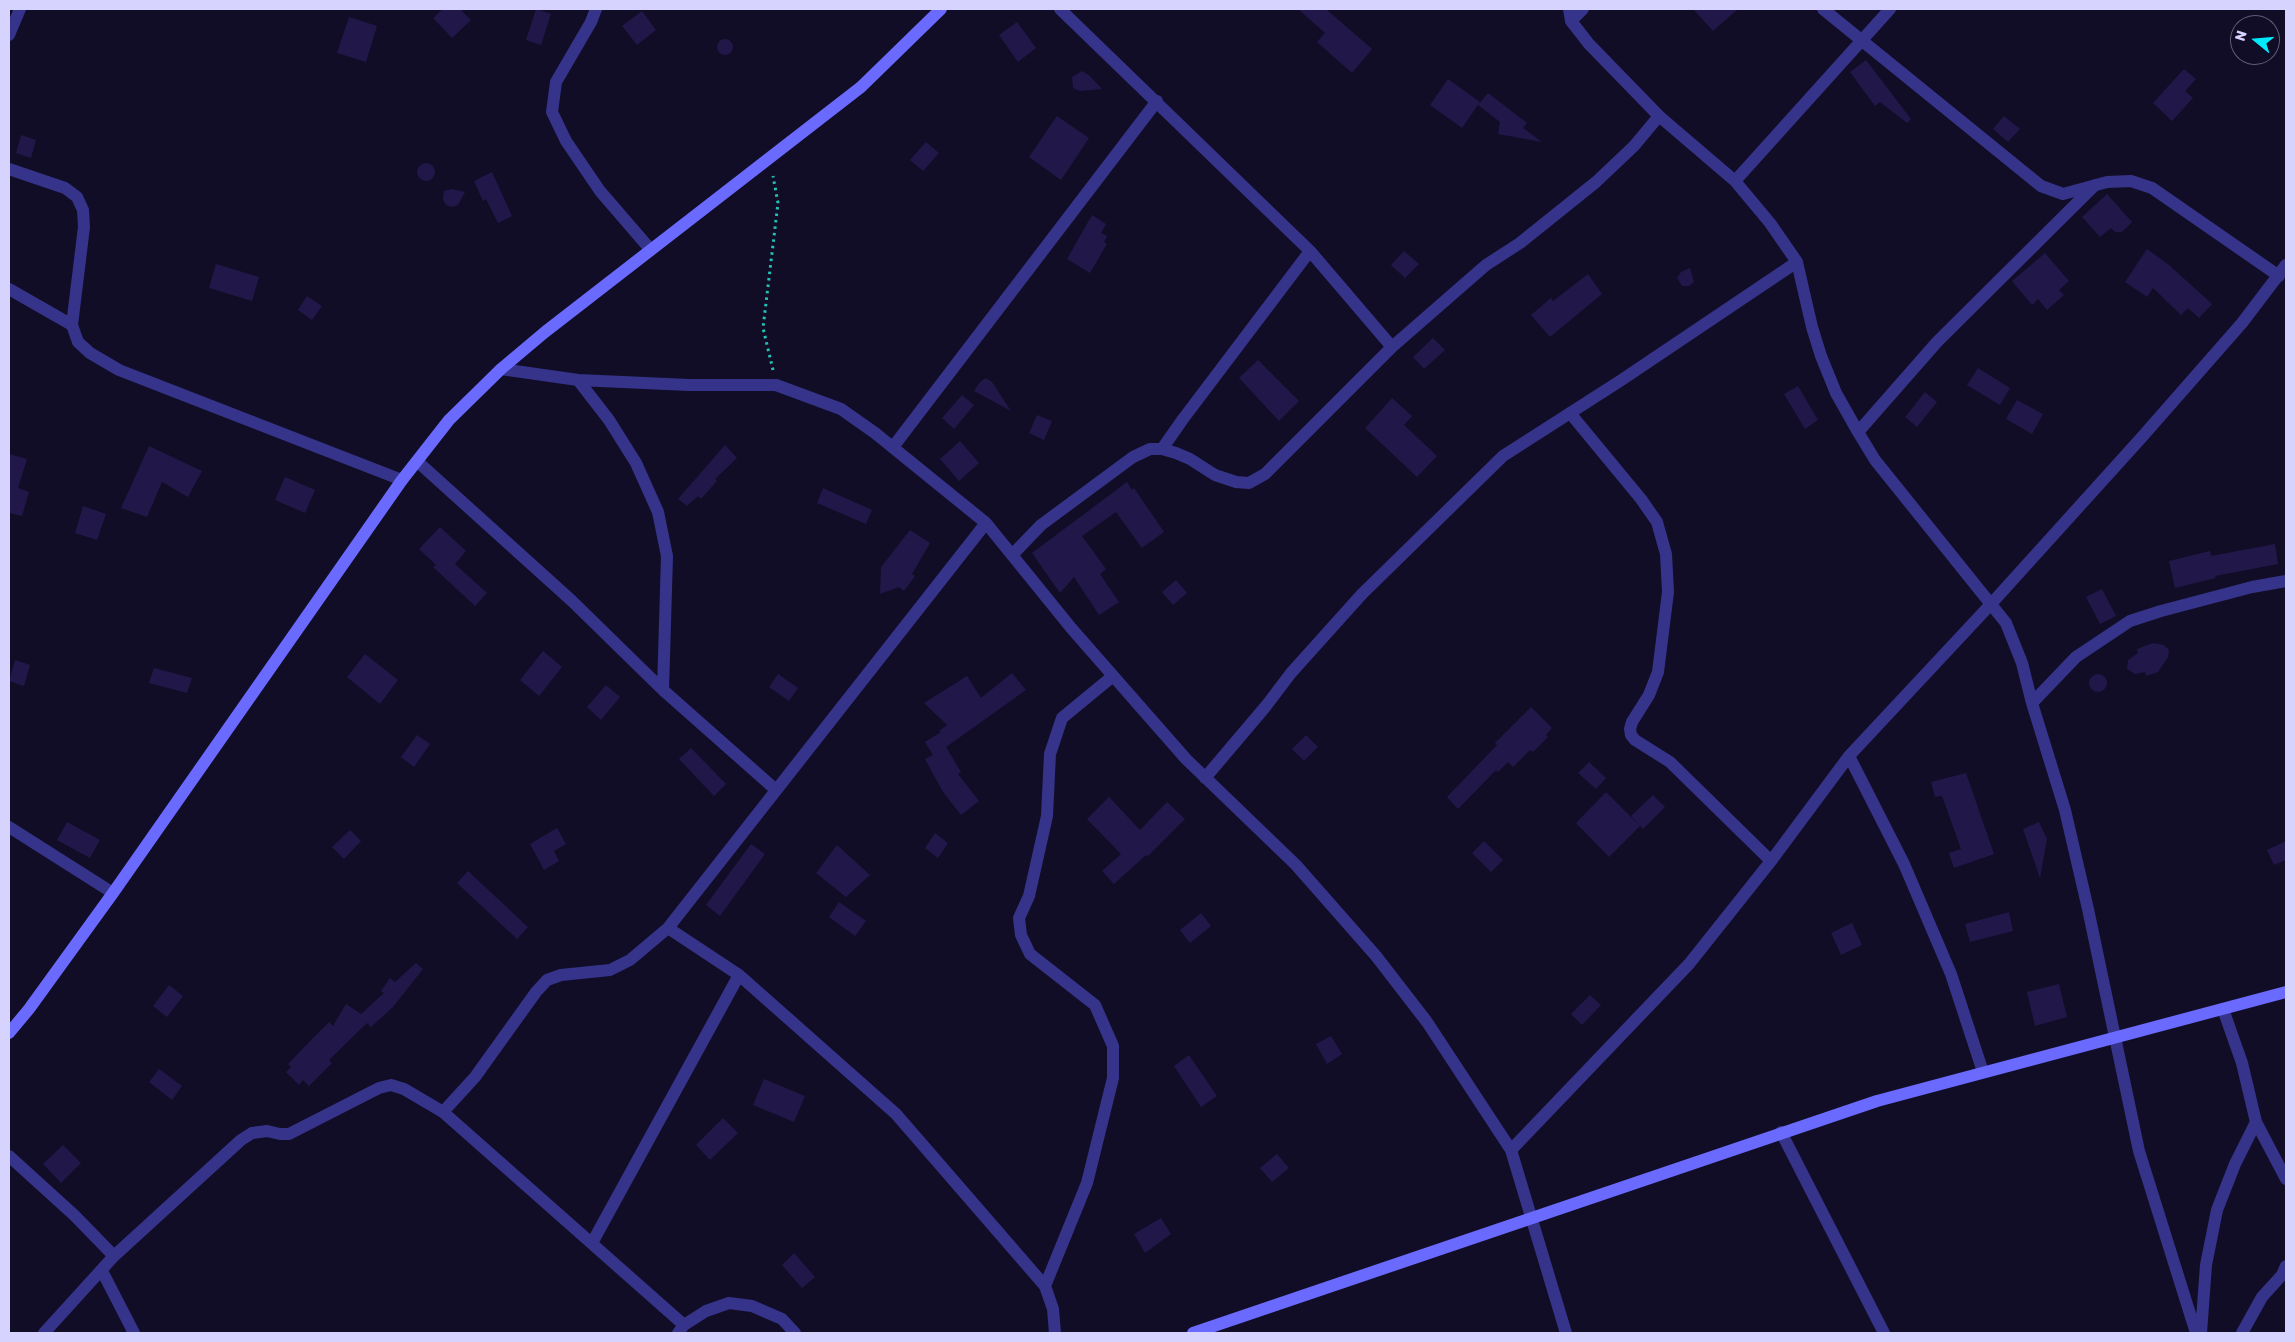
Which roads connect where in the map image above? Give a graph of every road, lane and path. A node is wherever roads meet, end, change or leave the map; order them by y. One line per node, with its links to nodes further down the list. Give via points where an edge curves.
1 (20, 9): 9 (street)
2 (596, 9): 17 (street, via 556,82 552,112 566,141 600,191)
3 (941, 9): 13 (street, via 861,87)
4 (1060, 9): 11 (street)
5 (1583, 9): 8 (street)
6 (1823, 9): 10 (street)
7 (1890, 9): 10 (street)
8 (1570, 15): 12 (street, via 1589,44)
9 (9, 35)
10 (1863, 40): 15 (street); 16 (street, via 2041,186 2063,194)
11 (1157, 101): 18 (street); 30 (street)
12 (1659, 116): 15 (street); 24 (street, via 1634,146 1596,182 1520,243 1486,265)
13 (766, 162): 17 (street); 27 (path, via 772,170 778,203 763,328)
14 (9, 168): 23 (street, via 65,188 77,197 83,210 84,227)
15 (1736, 181): 19 (street)
16 (2096, 185): 21 (street, via 2131,182 2152,188); 29 (street, via 1937,342)
17 (650, 249): 25 (street)
18 (1310, 251): 24 (street); 31 (street)
19 (1797, 262): 28 (street); 29 (street, via 1821,356 1836,393)
20 (2286, 265): 21 (street)
21 (2279, 276): 37 (street, via 2186,387)
22 (9, 289): 23 (street)
23 (72, 326): 33 (street, via 78,342 119,370)
24 (1392, 347): 31 (street, via 1265,474 1249,483 1215,475 1190,459)
25 (501, 369): 26 (street); 32 (street, via 450,420)
26 (578, 380): 27 (street); 39 (street, via 636,463 658,512 667,556)
27 (776, 385): 30 (street, via 841,409)
28 (1570, 413): 42 (street, via 1504,456 1362,594 1291,673); 45 (street, via 1657,522 1666,554 1668,592 1658,672 1649,695 1632,722 1631,735 1670,762)
29 (1858, 432): 37 (street, via 1875,460)
30 (893, 448): 34 (street)
31 (1162, 449): 35 (street, via 1150,449 1133,457 1042,525)
32 (418, 462): 33 (street); 39 (street, via 572,601)
33 (402, 480): 46 (street)
34 (986, 523): 35 (street); 43 (street)
35 (1013, 554): 38 (street)
36 (2286, 581): 40 (street, via 2161,610 2130,621 2076,657)
37 (1991, 604): 40 (street, via 2006,623 2022,663); 41 (street)
38 (1113, 676): 42 (street); 65 (street, via 1062,718 1050,754 1045,825 1029,896 1019,918 1021,935 1030,954 1095,1005 1112,1046 1113,1078 1087,1183)
39 (663, 690): 43 (street)
40 (2032, 703): 52 (street, via 2065,810)
41 (1849, 756): 45 (street); 53 (street, via 1904,864 1951,974)
42 (1205, 778): 57 (street, via 1296,865 1376,956 1427,1022)
43 (776, 790): 47 (street)
44 (9, 827): 46 (street)
45 (1771, 861): 57 (street, via 1689,964)
46 (113, 893): 51 (street)
47 (668, 928): 48 (street); 54 (street, via 630,960 610,970 561,975 547,980 475,1077)
48 (740, 975): 61 (street); 65 (street, via 896,1114)
49 (2286, 992): 50 (street)
50 (2223, 1009): 52 (street); 55 (street, via 2242,1063)
51 (9, 1033)
52 (2115, 1038): 53 (street); 74 (street, via 2139,1151)
53 (1983, 1072): 56 (street)
54 (443, 1112): 61 (street); 62 (street, via 392,1085 289,1134 267,1131 252,1134 241,1140)
55 (2256, 1122): 59 (street); 75 (street, via 2217,1210 2206,1265)
56 (1781, 1132): 60 (street); 73 (street)
57 (1511, 1150): 60 (street)
58 (9, 1156): 62 (street)
59 (2286, 1178)
60 (1532, 1218): 71 (street); 72 (street)
61 (592, 1243): 66 (street)
62 (114, 1256): 63 (street)
63 (102, 1270): 67 (street); 68 (street)
64 (2285, 1272): 76 (street, via 2262,1297)
65 (1046, 1286): 70 (street, via 1053,1309)
66 (681, 1329): 69 (street, via 706,1311 729,1303 767,1312 782,1320)
67 (44, 1333)
68 (134, 1333)
69 (795, 1333)
70 (1055, 1333)
71 (1193, 1333)
72 (1566, 1333)
73 (1884, 1333)
74 (2196, 1333)
75 (2201, 1333)
76 (2242, 1333)

